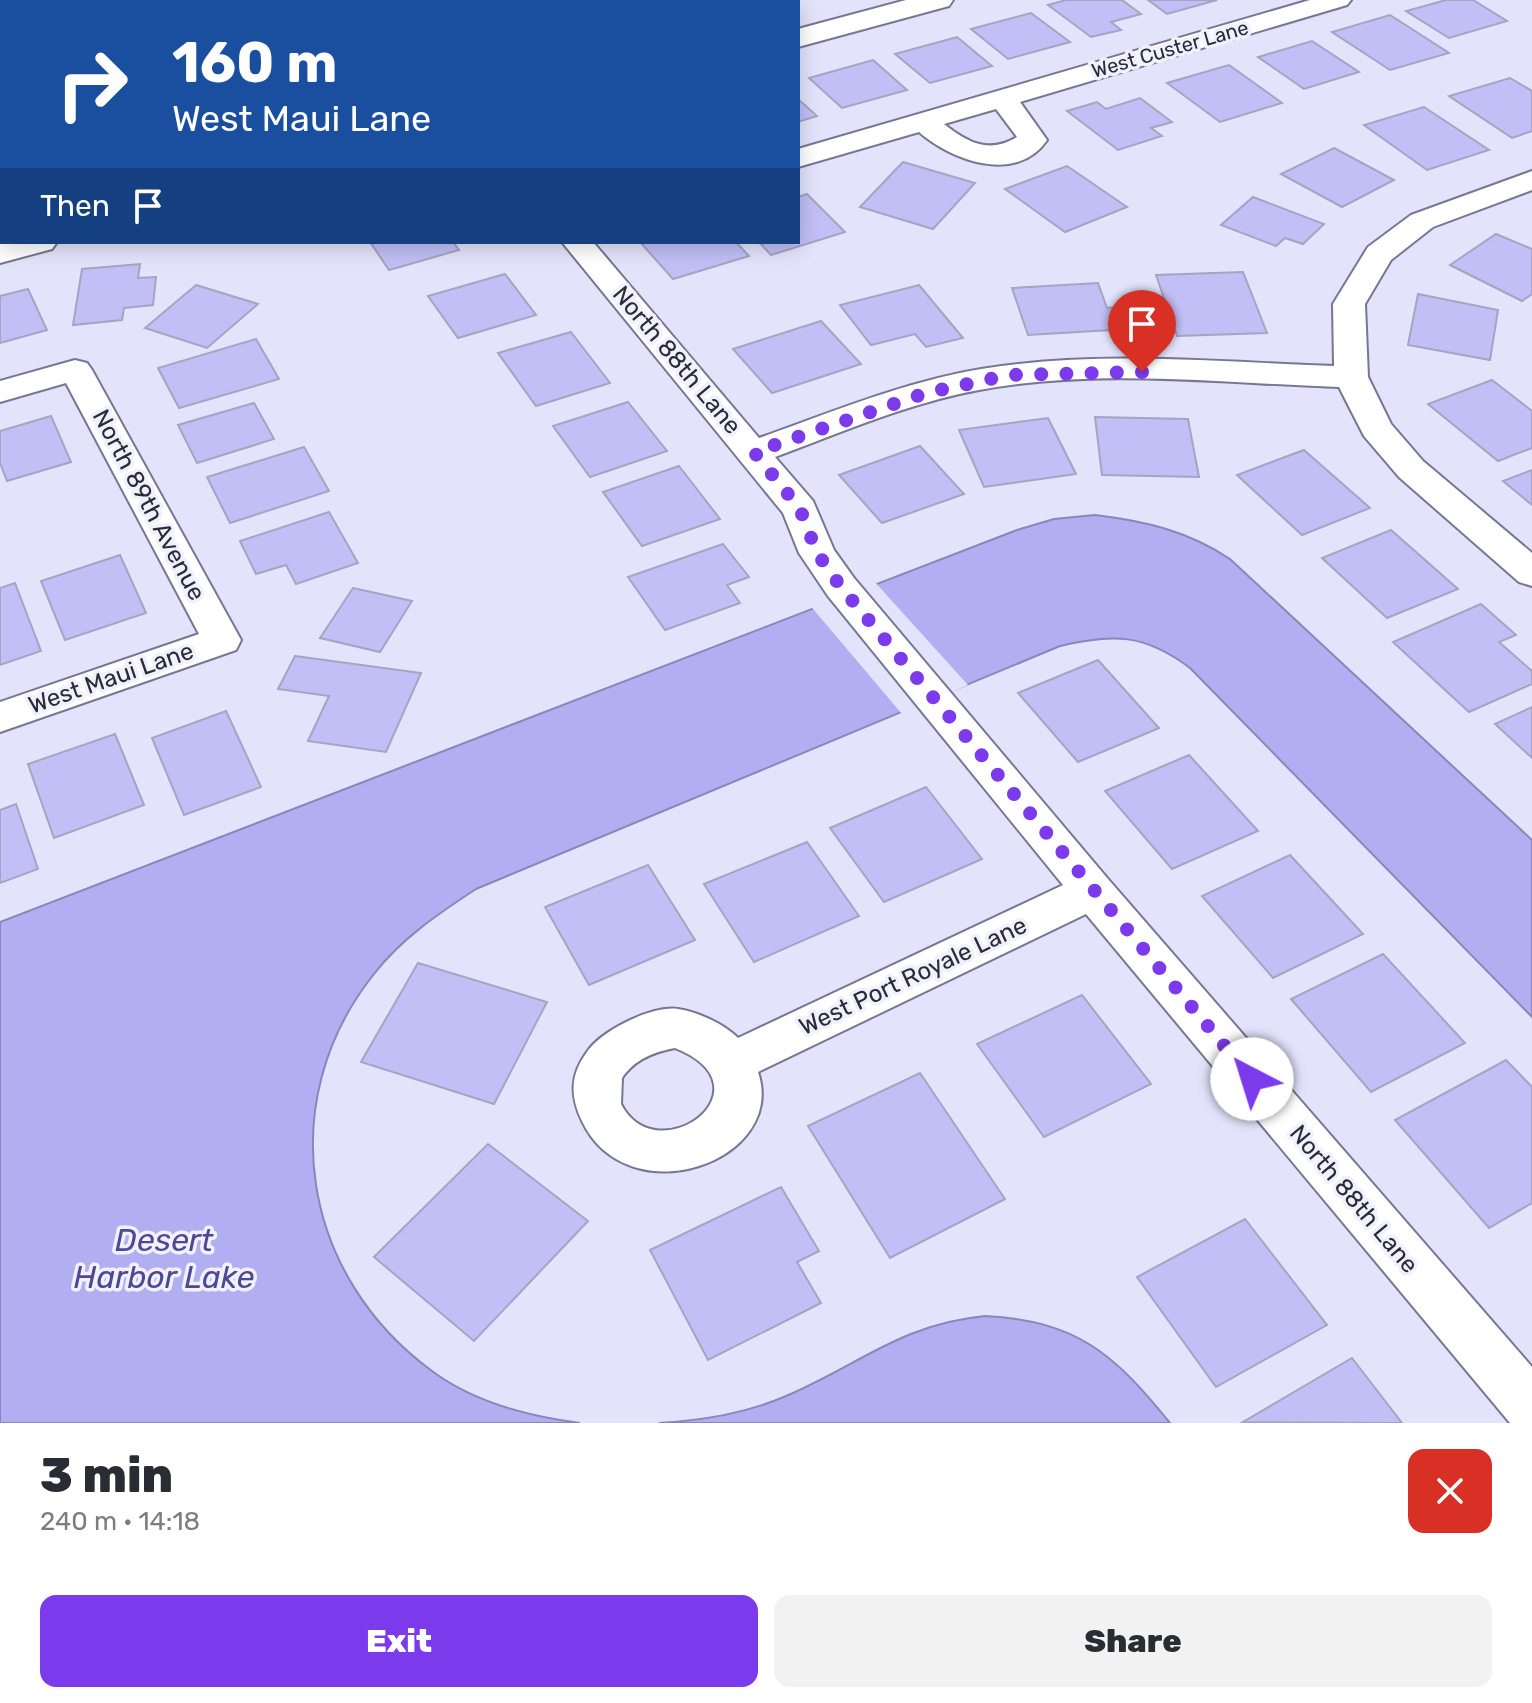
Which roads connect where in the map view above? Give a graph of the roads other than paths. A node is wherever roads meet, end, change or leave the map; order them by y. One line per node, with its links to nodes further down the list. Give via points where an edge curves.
1 (841, 0): 4 (street)
2 (939, 0): 5 (street)
3 (1338, 0): 6 (street, West Custer Lane)
4 (800, 10)
5 (800, 37)
6 (1003, 99): 7 (street, West Custer Lane); 7 (street, via 1033,140 1017,152 973,155)
7 (924, 121): 8 (street, West Custer Lane)
8 (800, 157)
9 (1532, 180): 13 (street, via 1422,221 1379,254 1349,304)
10 (33, 244): 12 (street)
11 (579, 244): 15 (street, North 88th Lane)
12 (0, 253)
13 (1351, 377): 15 (street, via 1112,371 1009,375 926,393); 16 (street, via 1376,428 1411,469)
14 (0, 392): 17 (street, North 89th Avenue, via 75,370)
15 (754, 452): 19 (street, North 88th Lane, via 800,509 817,553 841,587)
16 (1532, 573)
17 (222, 640): 18 (street, West Maui Lane)
18 (0, 717)
19 (1093, 891): 20 (street, West Port Royale Lane); 21 (street, North 88th Lane)
20 (733, 1062)
21 (1532, 1408)

